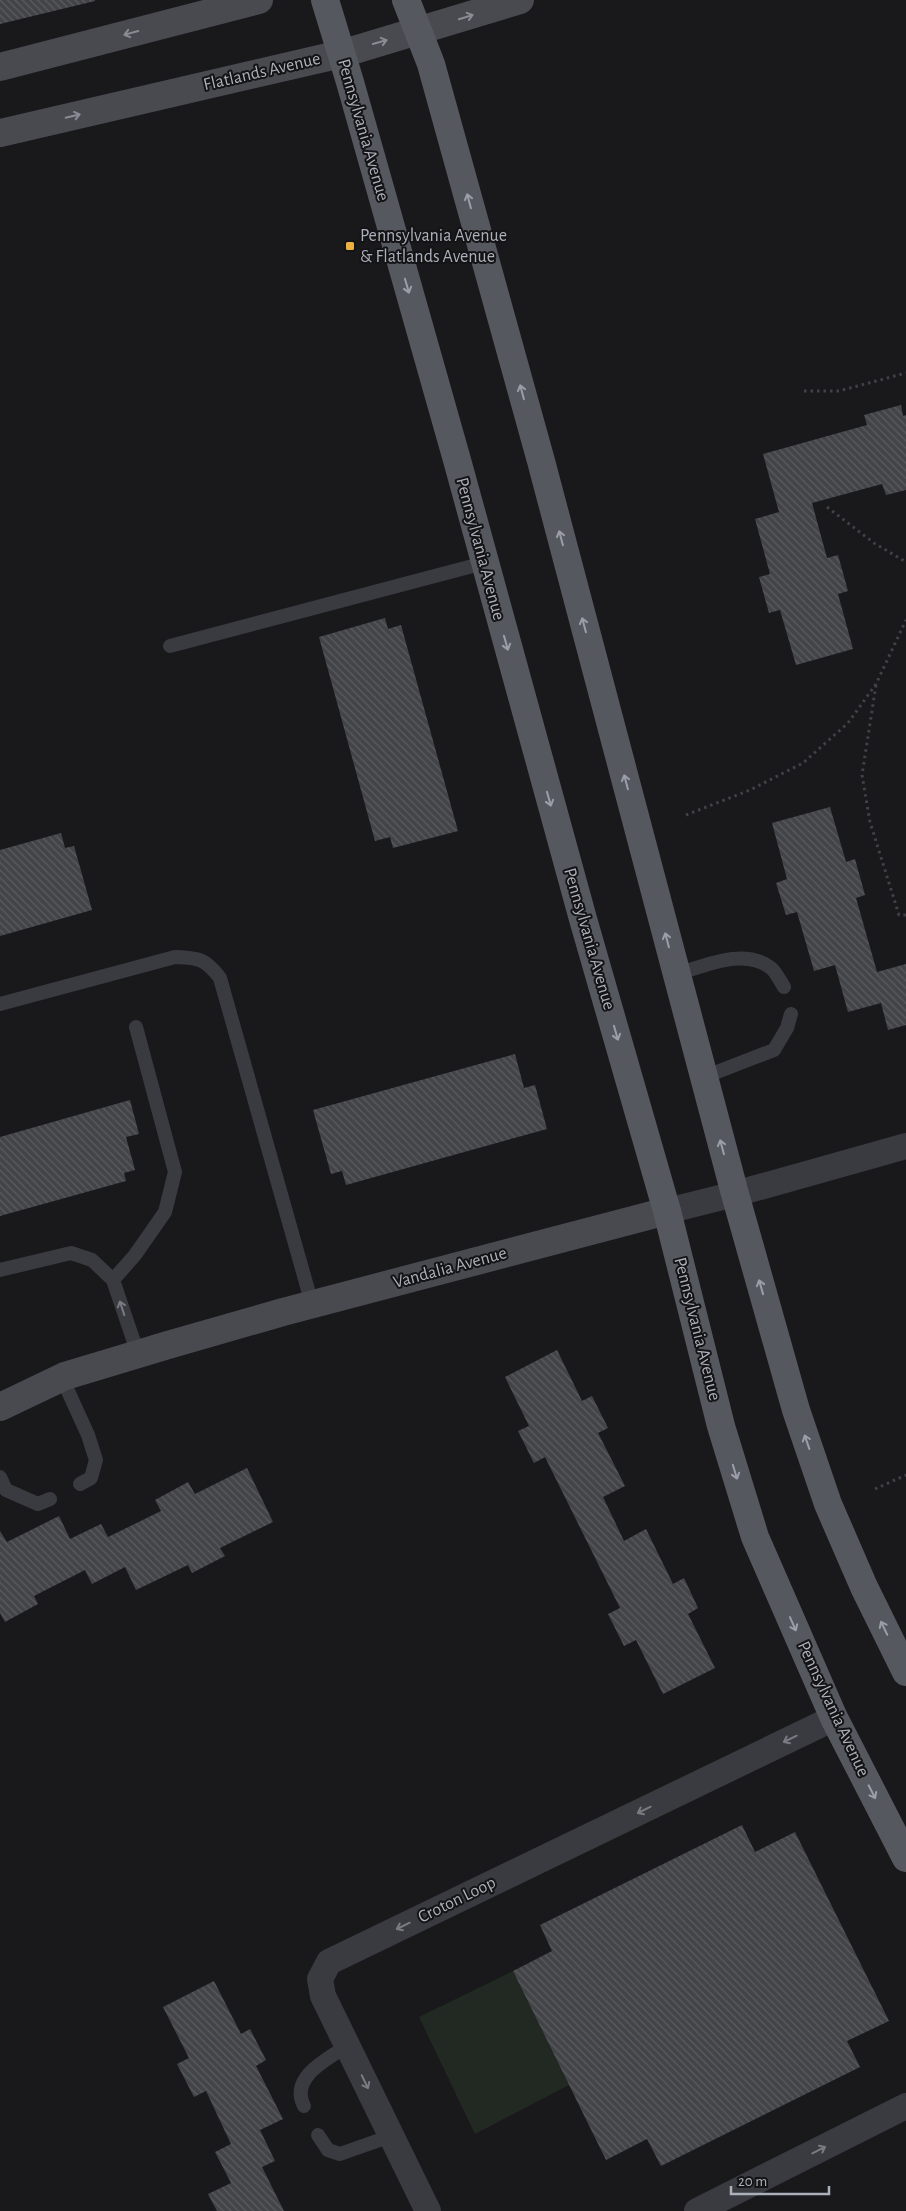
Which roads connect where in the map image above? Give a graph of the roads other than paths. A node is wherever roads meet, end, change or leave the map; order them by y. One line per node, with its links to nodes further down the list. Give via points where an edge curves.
1 (259, 0): 7 (main road, one-way to 7)
2 (325, 0): 6 (main road, Pennsylvania Avenue)
3 (406, 0): 5 (main road)
4 (520, 0): 5 (main road, Flatlands Avenue, one-way to 4)
5 (419, 31): 6 (main road, Flatlands Avenue, one-way to 5); 11 (main road, one-way to 5, via 537,446 431,64)
6 (341, 54): 8 (main road, Flatlands Avenue, one-way to 6); 9 (main road, Pennsylvania Avenue, one-way to 9)
7 (0, 67)
8 (0, 133)
9 (484, 563): 10 (lane); 19 (main road, Pennsylvania Avenue, one-way to 19)
10 (170, 646)
11 (677, 974): 12 (lane, via 726,960 754,958 772,969); 16 (main road)
12 (784, 987)
13 (0, 1004): 22 (lane, via 175,956 195,958 209,964 220,978)
14 (791, 1014): 16 (lane, via 774,1050)
15 (136, 1027): 21 (lane, via 175,1172 165,1212)
16 (704, 1077): 18 (main road, one-way to 16)
17 (906, 1146): 18 (street, Vandalia Avenue)
18 (735, 1194): 19 (street, Vandalia Avenue); 29 (main road, one-way to 18, via 828,1504 796,1410)
19 (667, 1210): 22 (main road, Vandalia Avenue); 30 (main road, Pennsylvania Avenue, one-way to 30, via 721,1426 755,1537)
20 (0, 1270): 21 (lane, via 71,1253 92,1260)
21 (113, 1280): 23 (lane, one-way to 21)
22 (312, 1304): 23 (main road, Vandalia Avenue)
23 (138, 1354): 24 (main road, Vandalia Avenue)
24 (62, 1378): 25 (main road, Vandalia Avenue); 27 (lane, via 96,1460 91,1478)
25 (0, 1407)
26 (0, 1477): 28 (lane, via 6,1490 38,1504)
27 (80, 1484)
28 (50, 1499)
29 (906, 1672)
30 (834, 1718): 31 (main road, Pennsylvania Avenue, one-way to 31); 32 (street, Croton Loop, one-way to 32, via 329,1962 320,1979 323,1996)
31 (906, 1858)
32 (347, 2046): 33 (lane, via 311,2070 302,2083 300,2098); 36 (street, Croton Loop, one-way to 36)
33 (304, 2106)
34 (906, 2106): 38 (street, one-way to 34)
35 (318, 2135): 36 (lane, via 328,2150 340,2154)
36 (391, 2136): 37 (street, Croton Loop)
37 (428, 2211)
38 (697, 2211)

